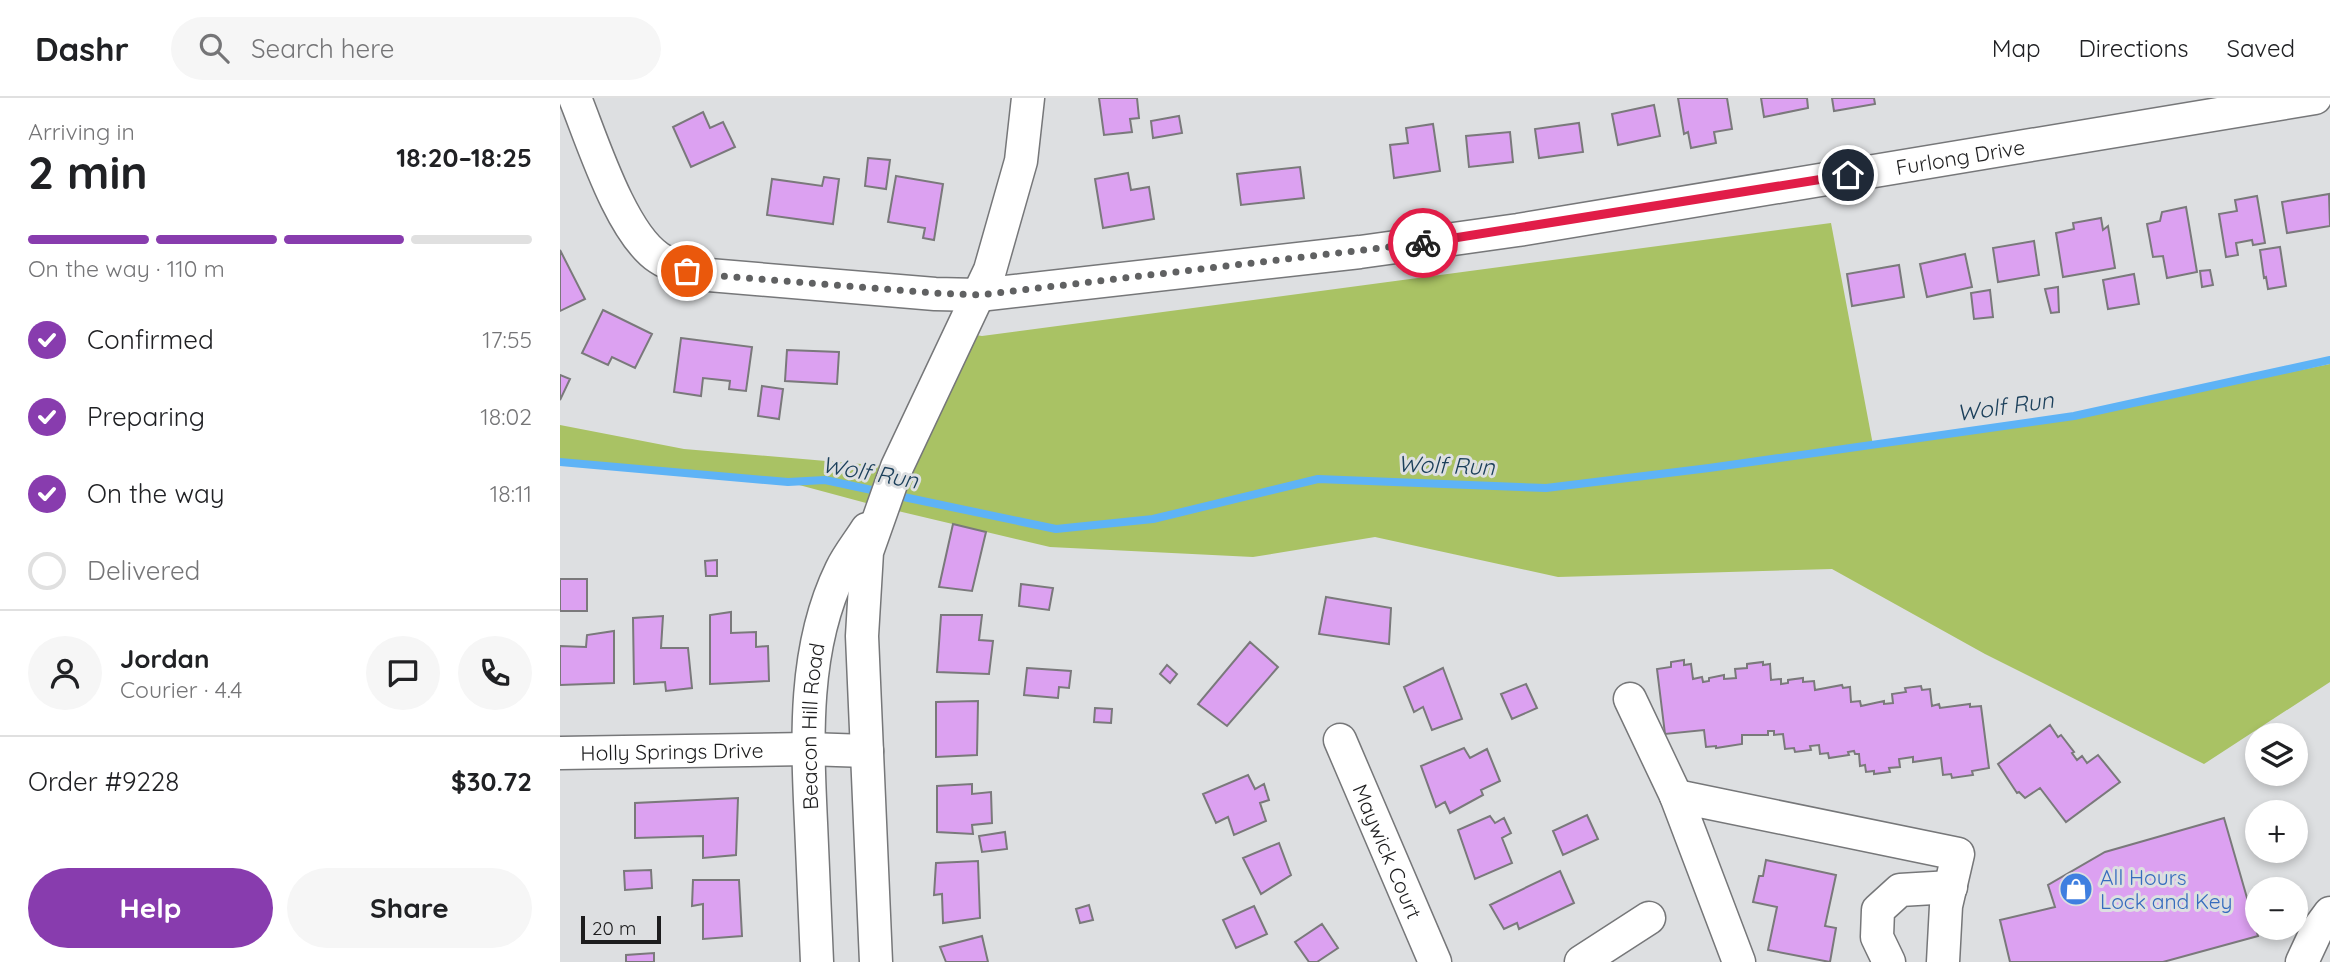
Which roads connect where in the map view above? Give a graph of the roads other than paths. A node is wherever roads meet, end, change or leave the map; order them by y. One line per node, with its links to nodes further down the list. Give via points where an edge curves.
1 (575, 98): 4 (street, Furlong Drive, via 624,212 637,236 660,259 709,275)
2 (1028, 98): 4 (street, Beacon Hill Road, via 1021,161)
3 (2315, 98): 4 (street, Furlong Drive, via 1518,230)
4 (979, 295): 5 (street, Beacon Hill Road)
5 (881, 507): 8 (street, Beacon Hill Road, via 842,569 826,609 816,646); 9 (street, Beacon Hill Road, via 864,578)
6 (1630, 699): 11 (street)
7 (1340, 740): 17 (street, Maywick Court)
8 (807, 749): 9 (street, Holly Springs Drive); 10 (street, Holly Springs Drive); 15 (street, Beacon Hill Road)
9 (867, 751): 16 (street, Beacon Hill Road)
10 (560, 752)
11 (1676, 796): 12 (street, via 1958,854); 19 (street)
12 (1951, 887): 20 (street, via 1900,890 1878,910 1877,937); 21 (street)
13 (2330, 913): 22 (street)
14 (1649, 918): 18 (street)
15 (817, 962)
16 (876, 962)
17 (1436, 962)
18 (1581, 962)
19 (1739, 962)
20 (1889, 962)
21 (1943, 962)
22 (2302, 962)

